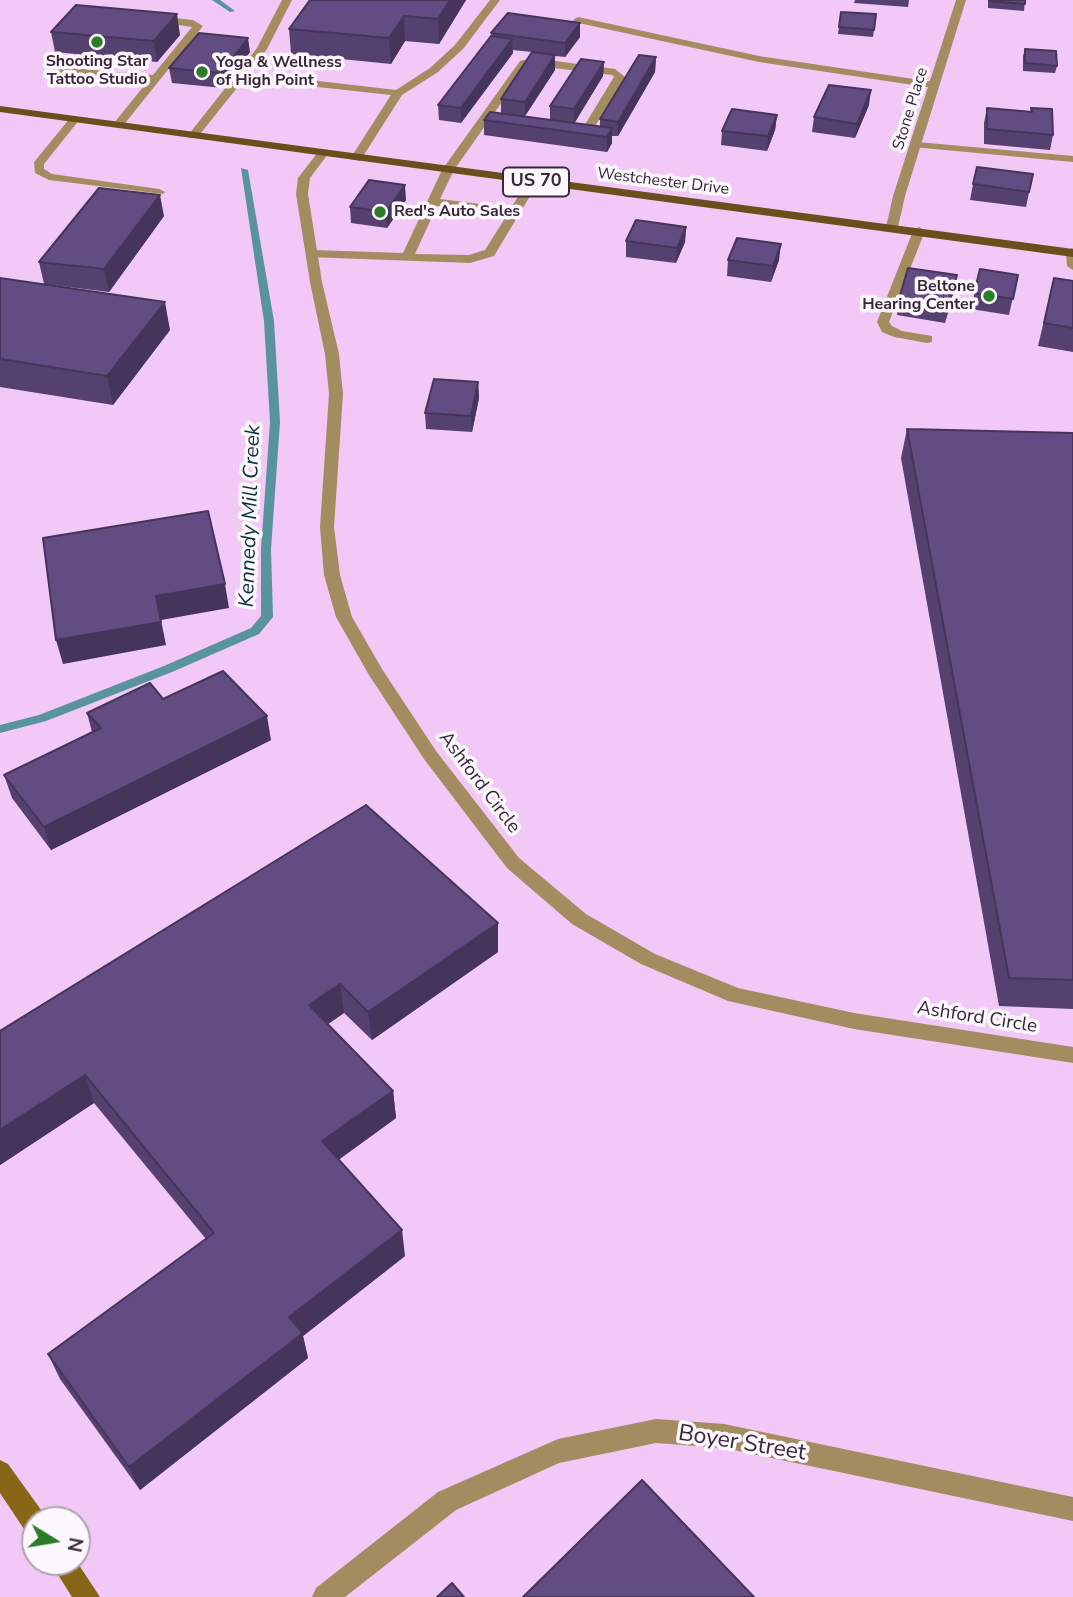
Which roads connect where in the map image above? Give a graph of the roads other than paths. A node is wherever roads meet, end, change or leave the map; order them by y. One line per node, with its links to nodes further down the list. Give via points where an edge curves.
1 (287, 0): 7 (street, via 262,49)
2 (495, 0): 10 (street, via 460,47)
3 (961, 0): 9 (street, Stone Place)
4 (144, 18): 8 (street, via 198,26)
5 (578, 20): 9 (street, via 758,59)
6 (58, 70): 8 (street)
7 (240, 75): 10 (street); 17 (street)
8 (154, 78): 15 (street)
9 (934, 85): 18 (street, Stone Place)
10 (398, 93): 20 (street)
11 (0, 109): 12 (main road, Westchester Drive / US 70)
12 (75, 119): 15 (main road, Westchester Drive / US 70); 24 (street, via 38,164 39,171 49,177)
13 (485, 120): 14 (street); 16 (street, via 524,64 533,61 615,72 620,77 588,130); 22 (street)
14 (498, 121)
15 (118, 125): 17 (main road, Westchester Drive / US 70)
16 (564, 130)
17 (193, 136): 19 (main road, Westchester Drive / US 70)
18 (917, 145): 21 (street); 27 (street, Stone Place)
19 (322, 154): 20 (main road, Westchester Drive / US 70); 30 (street, Ashford Circle, via 304,178 302,194)
20 (356, 159): 22 (main road, Westchester Drive / US 70)
21 (1073, 159)
22 (449, 170): 23 (main road, Westchester Drive / US 70); 25 (street)
23 (533, 181): 26 (street); 27 (main road, Westchester Drive / US 70)
24 (159, 192)
25 (434, 202): 26 (street); 31 (street)
26 (514, 212): 31 (street, via 490,253 470,259)
27 (892, 227): 28 (main road, Westchester Drive / US 70)
28 (919, 231): 29 (main road, Westchester Drive / US 70); 33 (street, via 883,322 899,334)
29 (1072, 253): 32 (street)
30 (312, 254): 31 (street); 34 (street, Ashford Circle, via 336,394 327,527 332,575 344,617 429,755 513,863 579,919 648,959 736,995 854,1021)
31 (407, 258)
32 (1073, 266)
33 (927, 339)
34 (1073, 1055)
35 (0, 1472): 36 (main road)
36 (23, 1506)
37 (1073, 1509): 40 (street, Boyer Street, via 724,1436 656,1431 558,1451 447,1501)
38 (72, 1576): 39 (main road)
39 (87, 1597)
40 (325, 1597)

